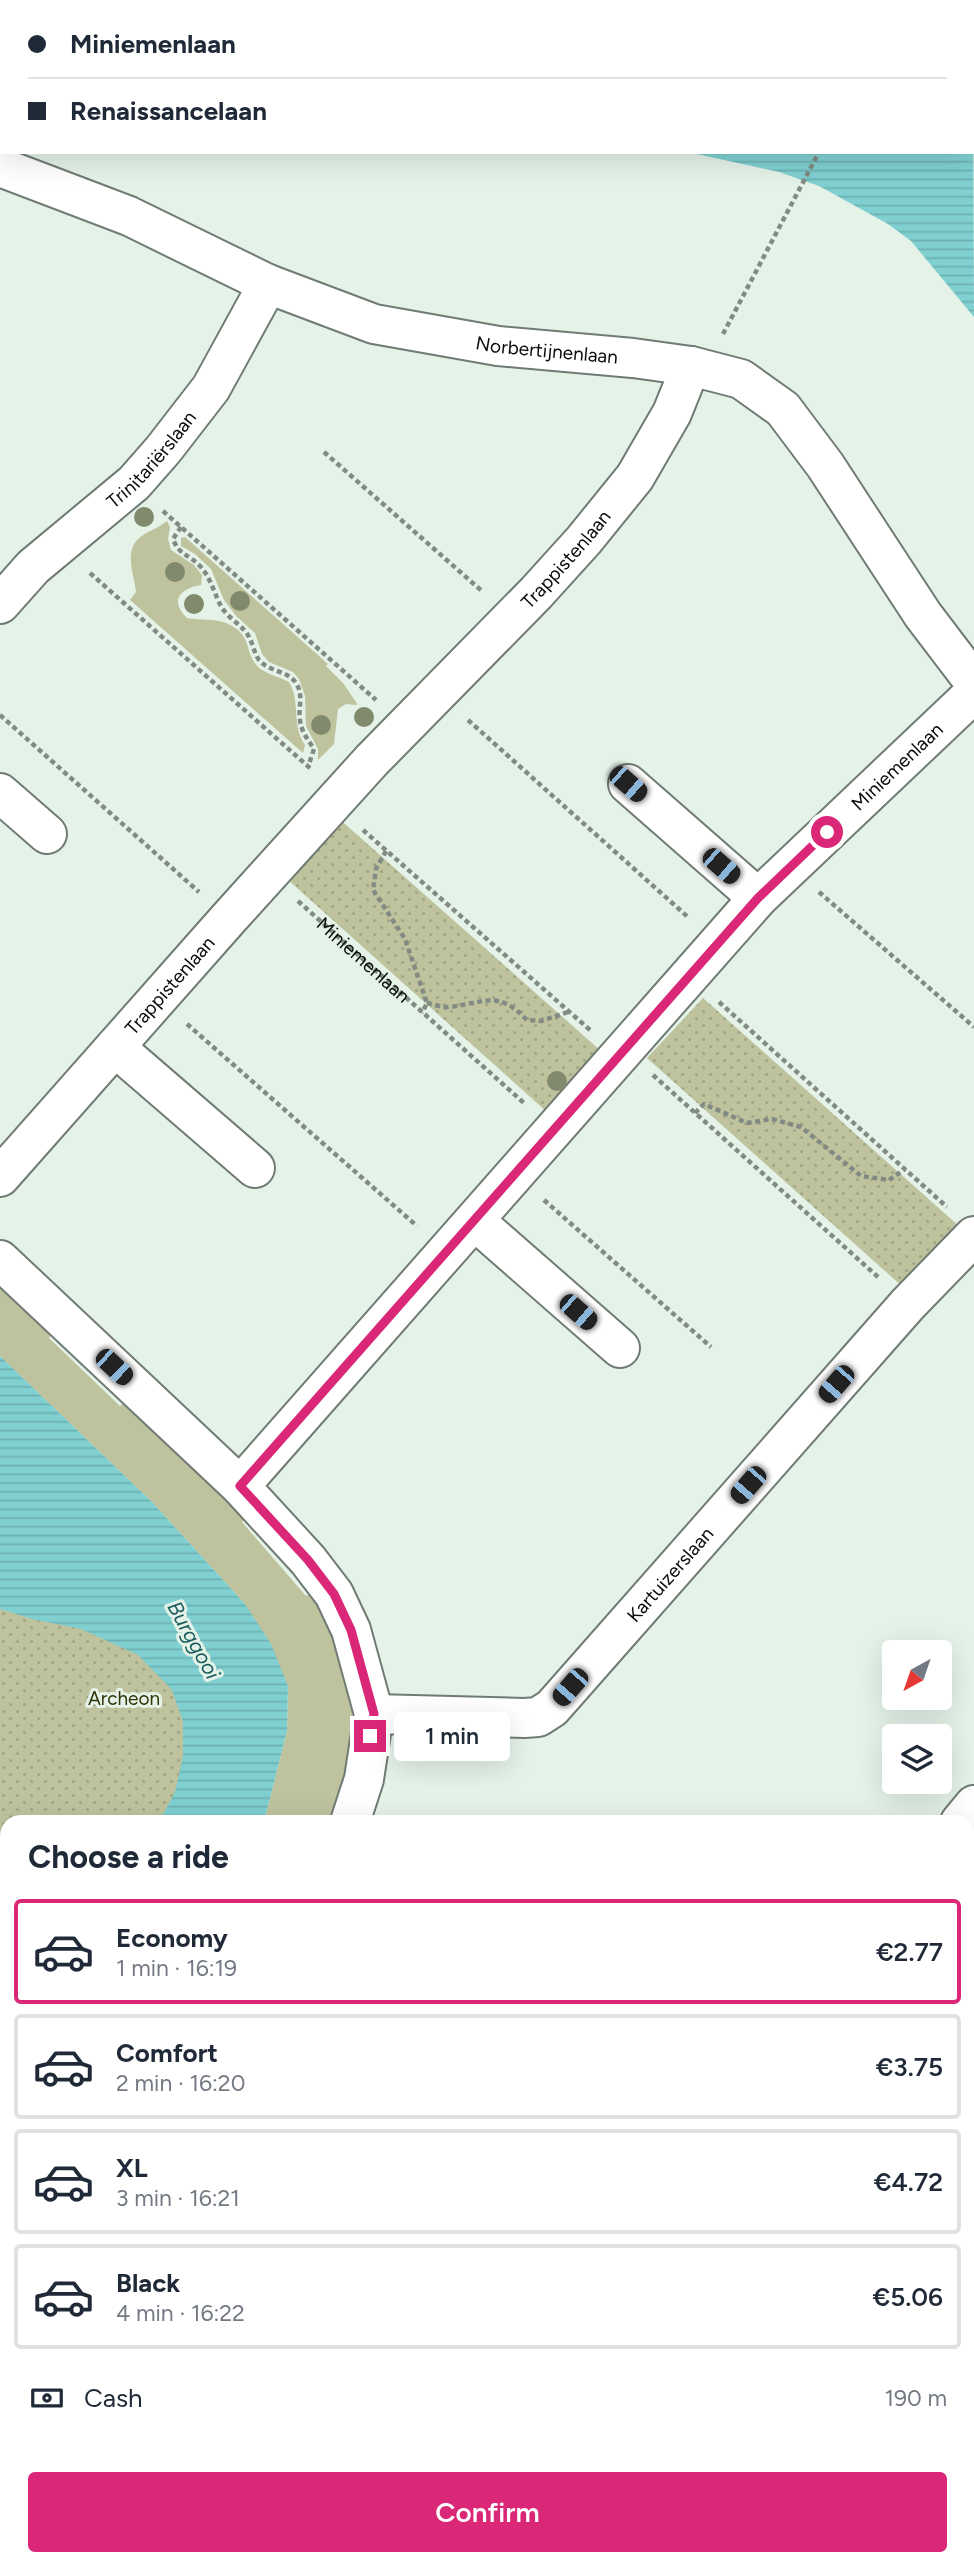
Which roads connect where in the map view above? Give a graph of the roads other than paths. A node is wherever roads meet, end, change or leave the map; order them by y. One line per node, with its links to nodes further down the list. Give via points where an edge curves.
1 (0, 167): 2 (street, Norbertijnenlaan, via 129,216)
2 (268, 284): 3 (street, Norbertijnenlaan, via 374,324 499,346); 4 (street, Trinitariërslaan, via 211,388 134,484 33,566)
3 (698, 368): 5 (street, Norbertijnenlaan, via 741,379 783,409); 11 (street, Trappistenlaan, via 635,477 584,540 337,799)
4 (0, 604)
5 (974, 682)
6 (974, 692): 10 (street, Miniemenlaan)
7 (628, 784): 10 (street)
8 (0, 793): 9 (street)
9 (47, 834)
10 (758, 898): 14 (street, Miniemenlaan)
11 (115, 1046): 12 (street); 13 (street, Trappistenlaan)
12 (255, 1168)
13 (0, 1177)
14 (475, 1221): 17 (street); 18 (street, Miniemenlaan)
15 (964, 1224): 19 (street, Kartuizerslaan, via 908,1304 552,1708 538,1717 524,1718)
16 (0, 1260): 18 (street)
17 (620, 1349)
18 (240, 1486): 19 (street, via 334,1594 351,1630)
19 (374, 1714): 20 (street)
20 (353, 1815)

